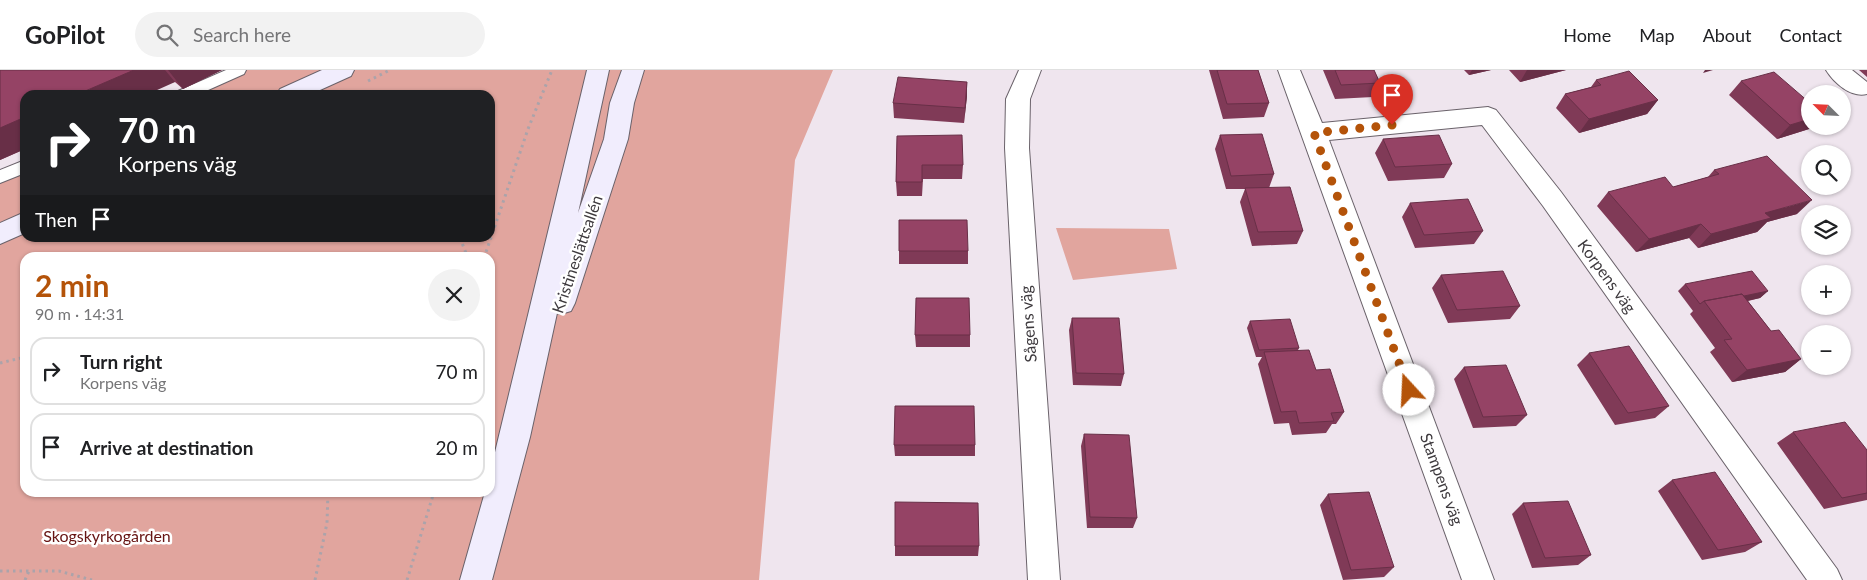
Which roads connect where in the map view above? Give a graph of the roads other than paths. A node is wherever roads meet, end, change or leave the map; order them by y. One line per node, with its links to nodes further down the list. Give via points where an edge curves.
1 (239, 70): 9 (lane)
2 (343, 70): 10 (street)
3 (598, 70): 16 (street, Kristineslättsallén)
4 (633, 70): 16 (street, Kristineslättsallén, via 622,102 616,139)
5 (1030, 70): 18 (street, Sågens väg, via 1018,99 1017,148)
6 (1289, 70): 11 (street, Stampens väg)
7 (1837, 70): 8 (street)
8 (1859, 88)
9 (194, 90)
10 (299, 90)
11 (1314, 133): 19 (street, Stampens väg); 20 (street, Korpens väg, via 1488,116 1552,199)
12 (20, 168): 13 (lane)
13 (0, 177)
14 (20, 224): 15 (street)
15 (0, 234)
16 (515, 437): 17 (street, Kristineslättsallén)
17 (476, 580)
18 (1044, 580)
19 (1478, 580)
20 (1826, 580)

